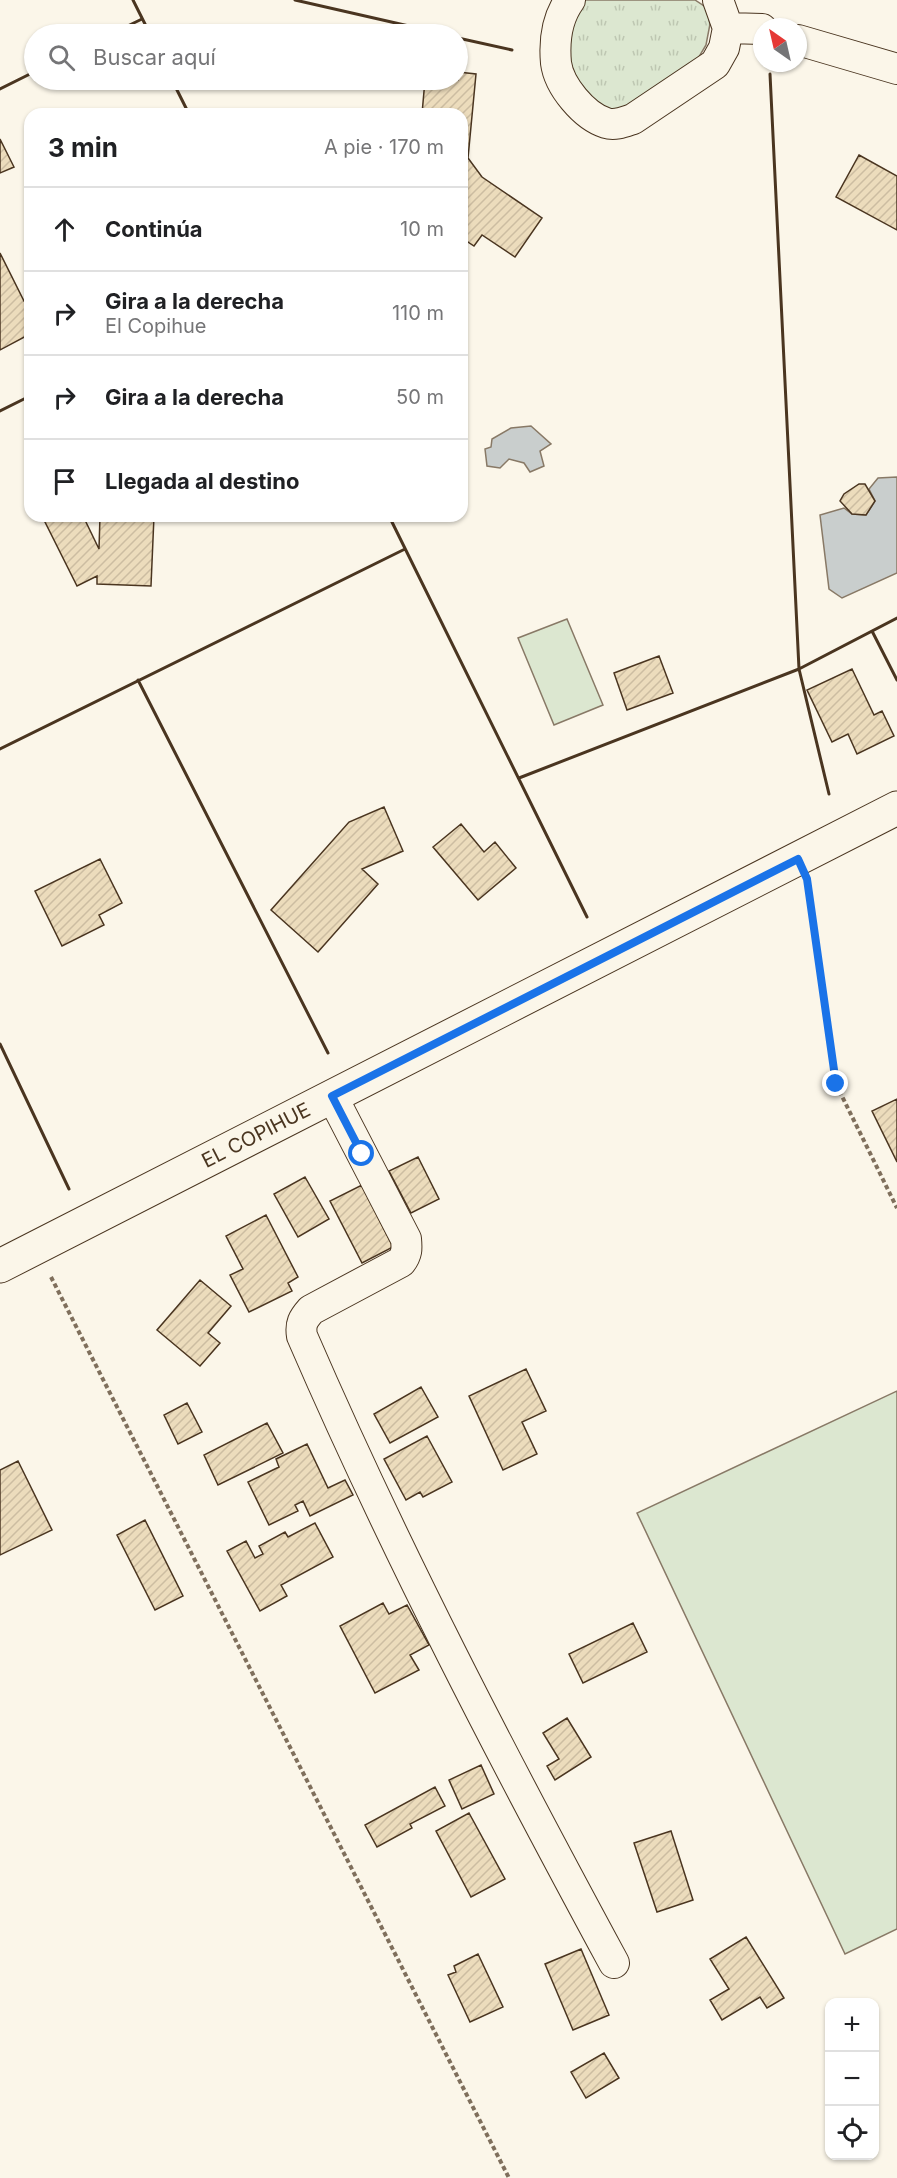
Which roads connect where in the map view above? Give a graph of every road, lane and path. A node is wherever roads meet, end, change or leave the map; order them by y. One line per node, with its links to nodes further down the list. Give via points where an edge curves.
1 (570, 0): 2 (street, via 556,33 556,65 581,108 605,123 633,119 715,64 724,48)
2 (723, 14): 3 (street)
3 (753, 26)
4 (807, 43): 5 (street)
5 (897, 69)
6 (897, 808): 7 (main road, EL COPIHUE)
7 (798, 859): 8 (main road, EL COPIHUE); 9 (path, via 807,879 836,1084)
8 (332, 1096): 10 (main road, EL COPIHUE); 12 (street, via 406,1239 407,1248 401,1262 311,1310 304,1318 302,1336 441,1634)
9 (897, 1209)
10 (36, 1247): 11 (main road, EL COPIHUE); 13 (path)
11 (0, 1266)
12 (614, 1963)
13 (509, 2178)

